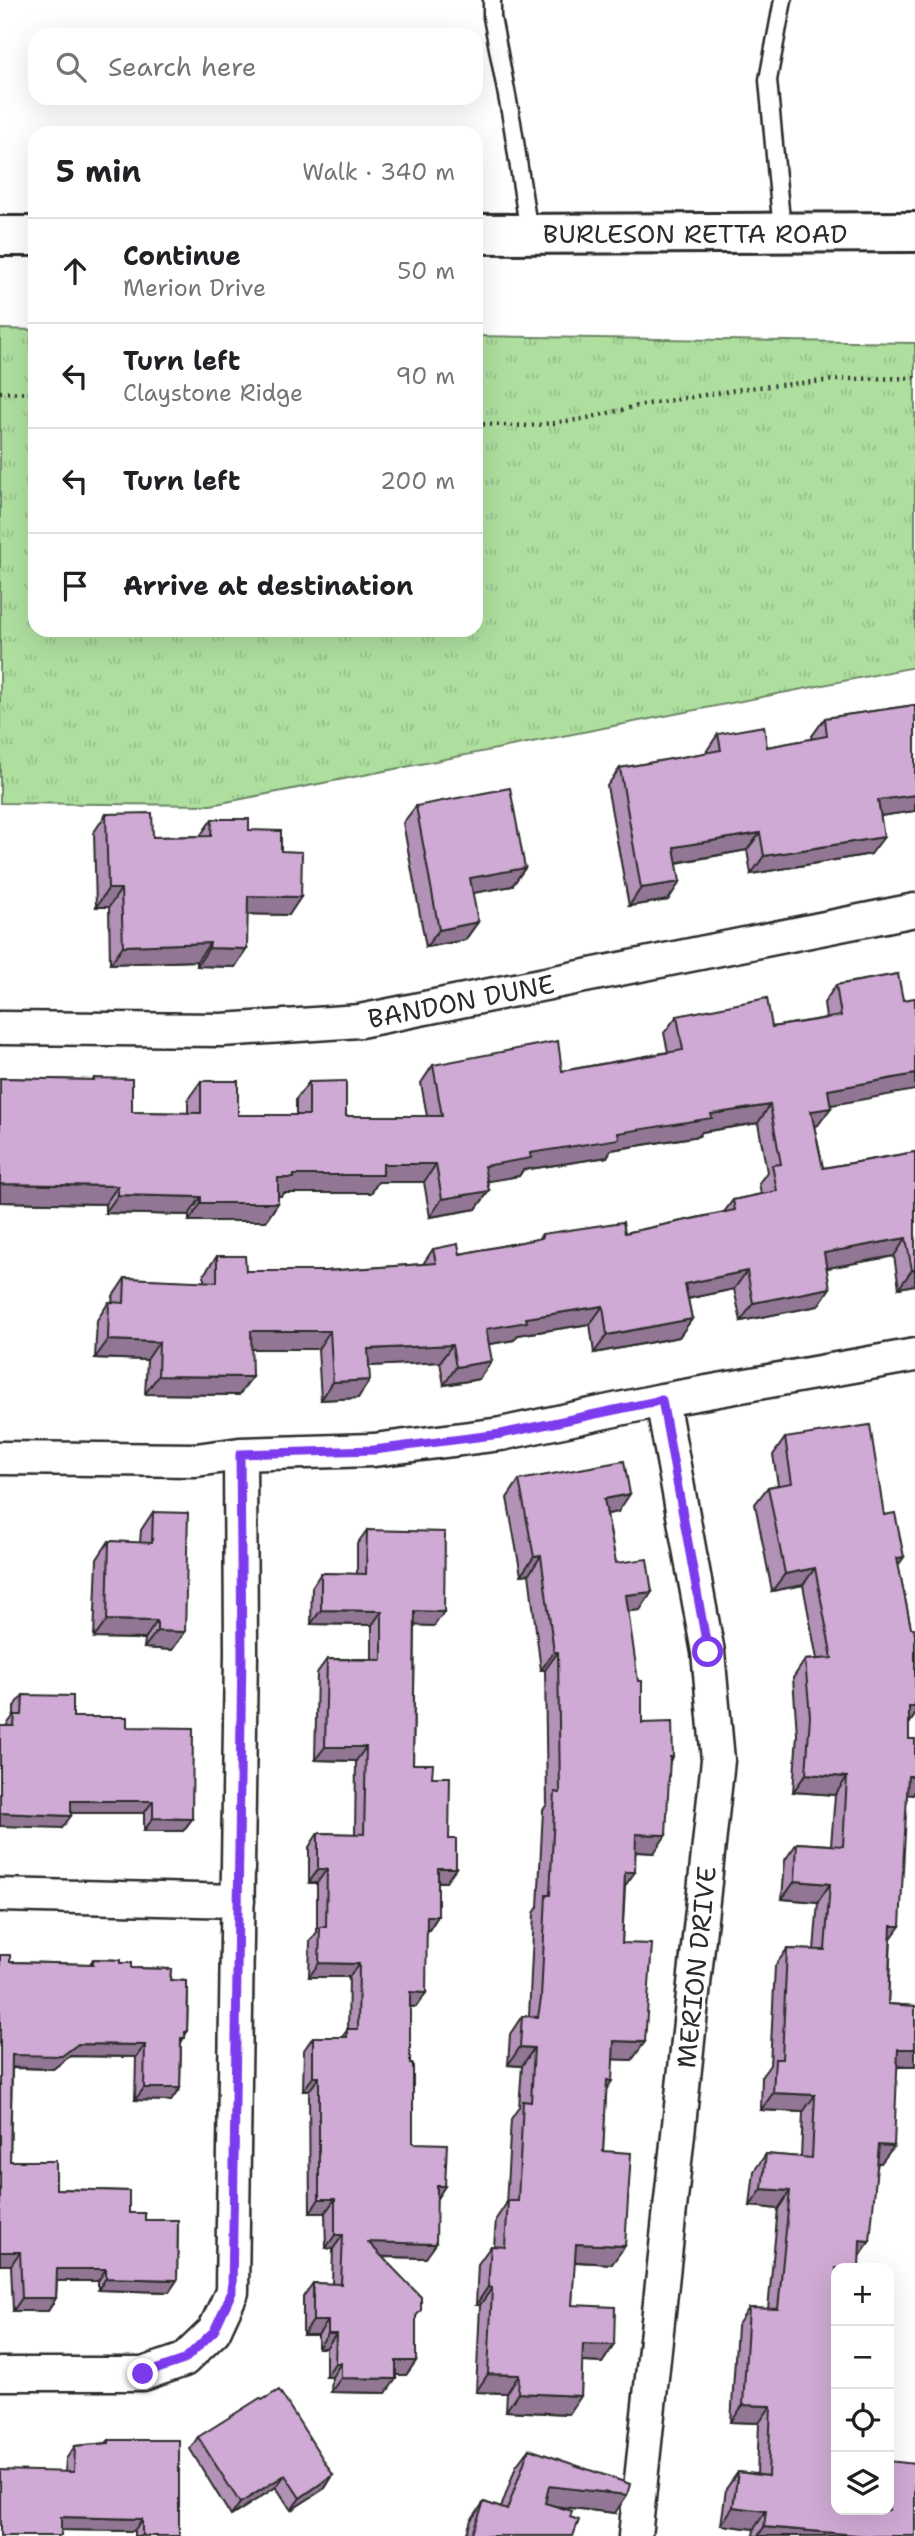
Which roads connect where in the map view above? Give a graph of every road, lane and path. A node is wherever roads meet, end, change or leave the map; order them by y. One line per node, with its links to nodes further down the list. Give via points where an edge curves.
1 (492, 0): 5 (lane)
2 (783, 0): 3 (lane, via 768,80)
3 (782, 231): 4 (street, BURLESON RETTA ROAD); 5 (street, BURLESON RETTA ROAD)
4 (915, 232)
5 (529, 233): 6 (street, BURLESON RETTA ROAD)
6 (483, 234)
7 (0, 236): 8 (street)
8 (28, 236)
9 (915, 378): 12 (path, via 748,388 583,419 529,426)
10 (0, 392): 11 (path)
11 (28, 393)
12 (483, 424)
13 (915, 910): 14 (street, BANDON DUNE, via 360,1021 222,1030)
14 (0, 1028)
15 (915, 1355): 16 (street)
16 (662, 1400): 17 (street, via 501,1434 387,1449); 22 (street, MERION DRIVE, via 708,1652 718,1760)
17 (240, 1454): 18 (street, via 196,1460); 20 (street)
18 (0, 1458)
19 (0, 1895): 20 (street)
20 (238, 1900): 21 (street, via 232,2292 214,2331 184,2360 143,2374)
21 (0, 2374)
22 (635, 2536)

